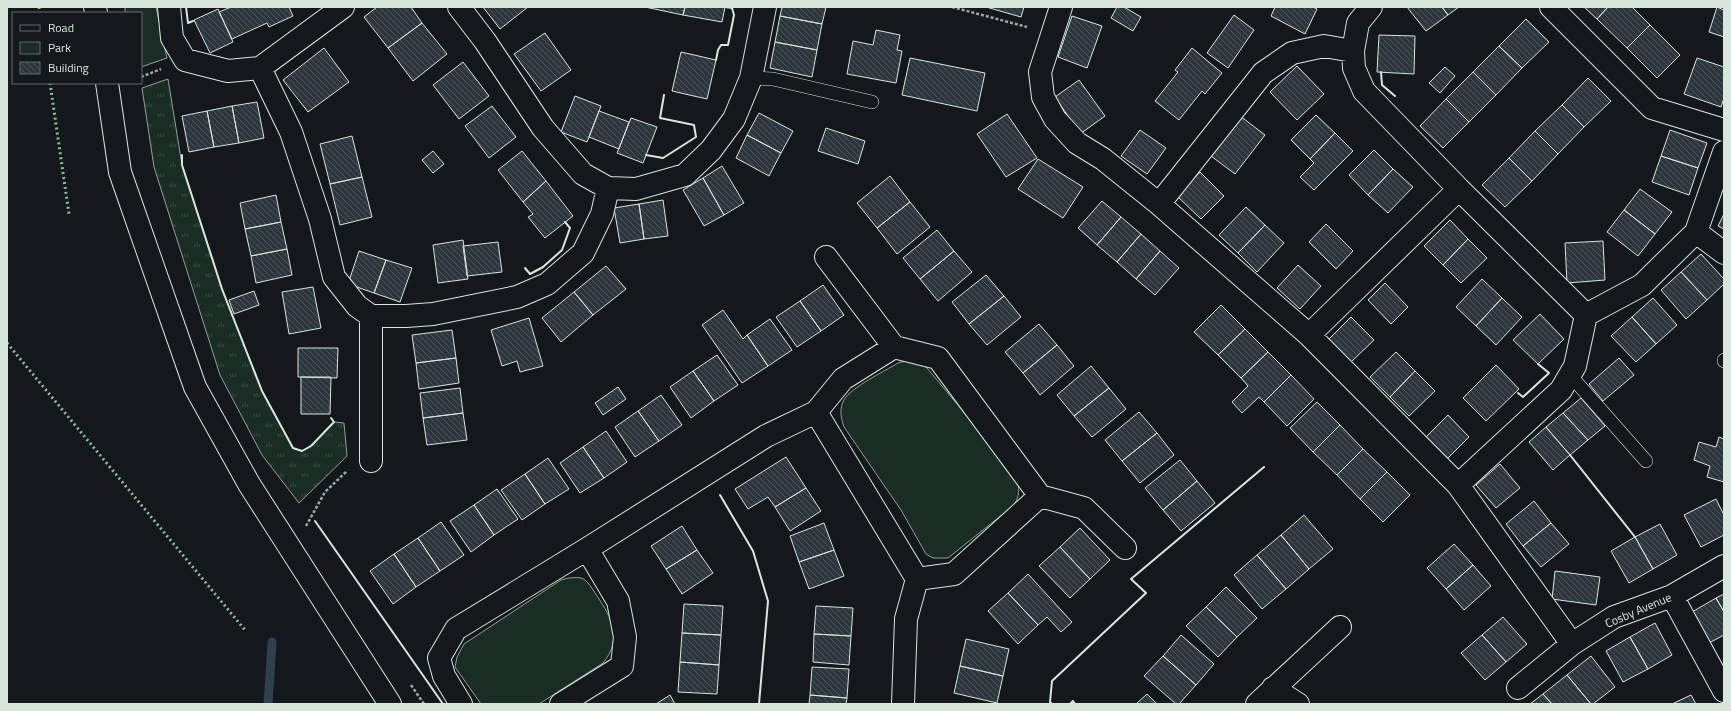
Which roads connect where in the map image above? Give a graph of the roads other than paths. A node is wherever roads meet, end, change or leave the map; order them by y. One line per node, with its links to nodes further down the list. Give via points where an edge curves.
1 (168, 7): 9 (street, via 172,38 185,60 228,71)
2 (343, 7): 9 (street)
3 (459, 7): 15 (street, via 543,128 583,174)
4 (765, 7): 10 (street)
5 (1061, 7): 17 (street, via 1040,72 1043,96 1055,119 1077,143 1103,159)
6 (1371, 7): 8 (street, via 1358,24)
7 (1551, 7): 13 (street, via 1652,108)
8 (1353, 51): 16 (street, via 1354,68 1364,91); 17 (street, via 1324,46 1292,53 1263,73)
9 (260, 68): 22 (street, via 291,132 320,219 334,277 356,306)
10 (751, 78): 12 (lane, via 773,79); 15 (street, via 734,119 711,150 685,175 636,189)
11 (107, 84): 41 (street, via 120,172 195,388 249,484)
12 (872, 102)
13 (1724, 130)
14 (1724, 152): 18 (street)
15 (608, 188): 22 (street, via 602,214 583,253 548,284 517,297 433,314)
16 (1459, 189): 21 (street); 23 (street)
17 (1159, 204): 23 (street)
18 (1696, 232): 19 (street); 21 (street, via 1642,285)
19 (1724, 253)
20 (826, 257): 24 (street)
21 (1586, 315): 25 (street, via 1575,366)
22 (371, 316): 27 (street)
23 (1309, 335): 29 (street)
24 (894, 347): 26 (street, via 843,379); 30 (street, via 938,358)
25 (1570, 375): 28 (lane); 29 (street, via 1561,390)
26 (816, 412): 32 (street, via 766,436); 34 (street)
27 (371, 461)
28 (1646, 461)
29 (1458, 485): 37 (street)
30 (1040, 496): 31 (street, via 1084,508); 34 (street, via 954,574)
31 (1125, 548)
32 (587, 549): 42 (street, via 456,629 439,658 444,676); 43 (street, via 618,601 625,637 622,666)
33 (1724, 566): 35 (street, Cosby Avenue)
34 (917, 579): 44 (street, via 906,619)
35 (1672, 596): 37 (street, Cosby Avenue, via 1614,617); 40 (street)
36 (1340, 627): 38 (street)
37 (1572, 644): 39 (street, Cosby Avenue)
38 (1273, 688): 45 (street); 46 (street)
39 (1518, 688)
40 (1724, 691)
41 (390, 704)
42 (462, 704)
43 (561, 704)
44 (903, 704)
45 (1257, 704)
46 (1298, 704)

